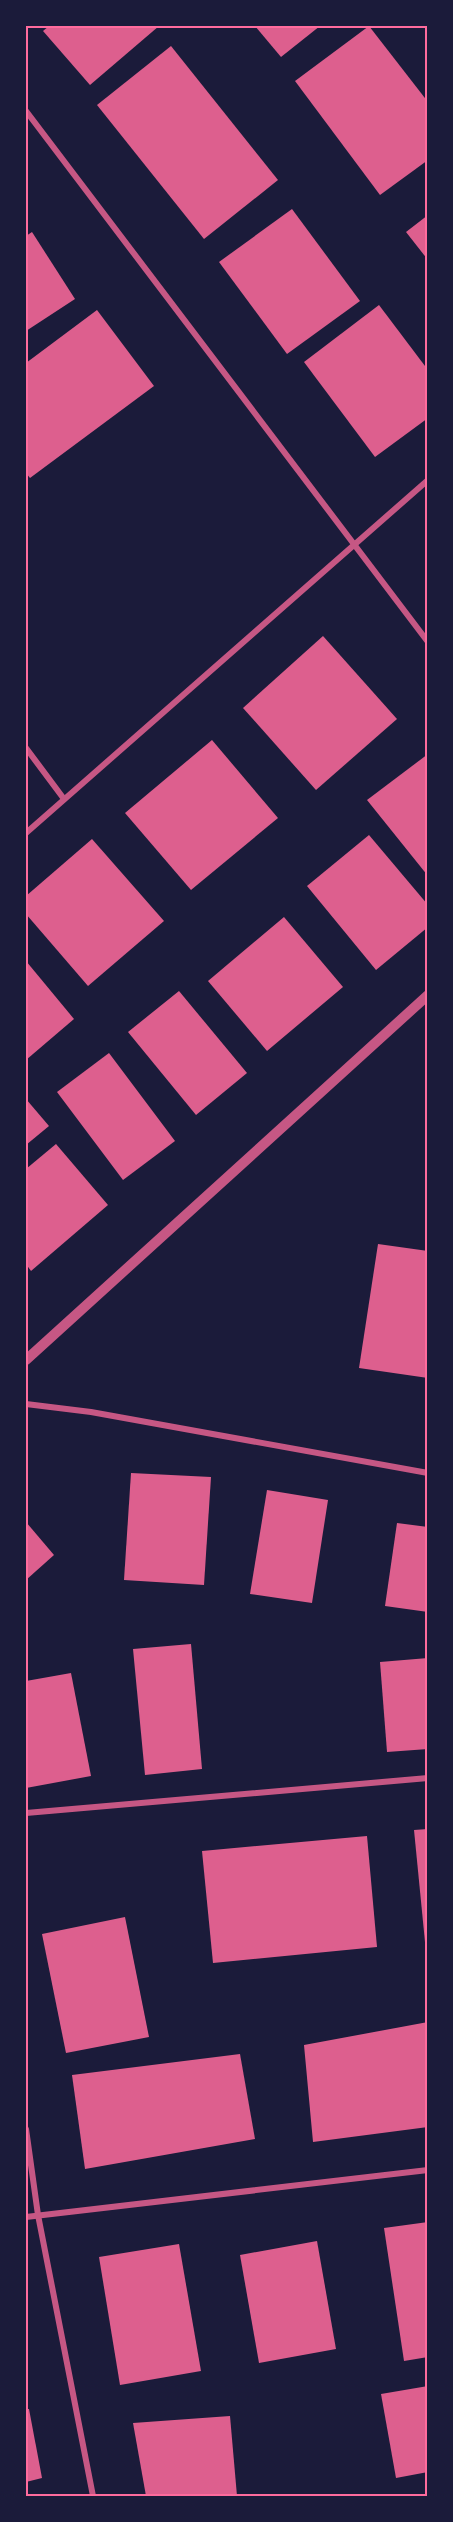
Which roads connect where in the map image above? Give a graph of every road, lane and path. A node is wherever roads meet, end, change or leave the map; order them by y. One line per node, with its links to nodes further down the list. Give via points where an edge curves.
1 (26, 111): 3 (street)
2 (428, 480): 3 (street)
3 (354, 544): 4 (street); 6 (street)
4 (428, 642)
5 (26, 748): 6 (street)
6 (64, 799): 7 (street)
7 (26, 833)
8 (428, 995): 9 (street)
9 (26, 1359)
10 (26, 1404): 11 (street, via 91,1412)
11 (428, 1473)
12 (428, 1778): 13 (street)
13 (26, 1813)
14 (26, 2129): 16 (street)
15 (428, 2170): 16 (street)
16 (38, 2215): 17 (street); 18 (street)
17 (26, 2217)
18 (93, 2496)

